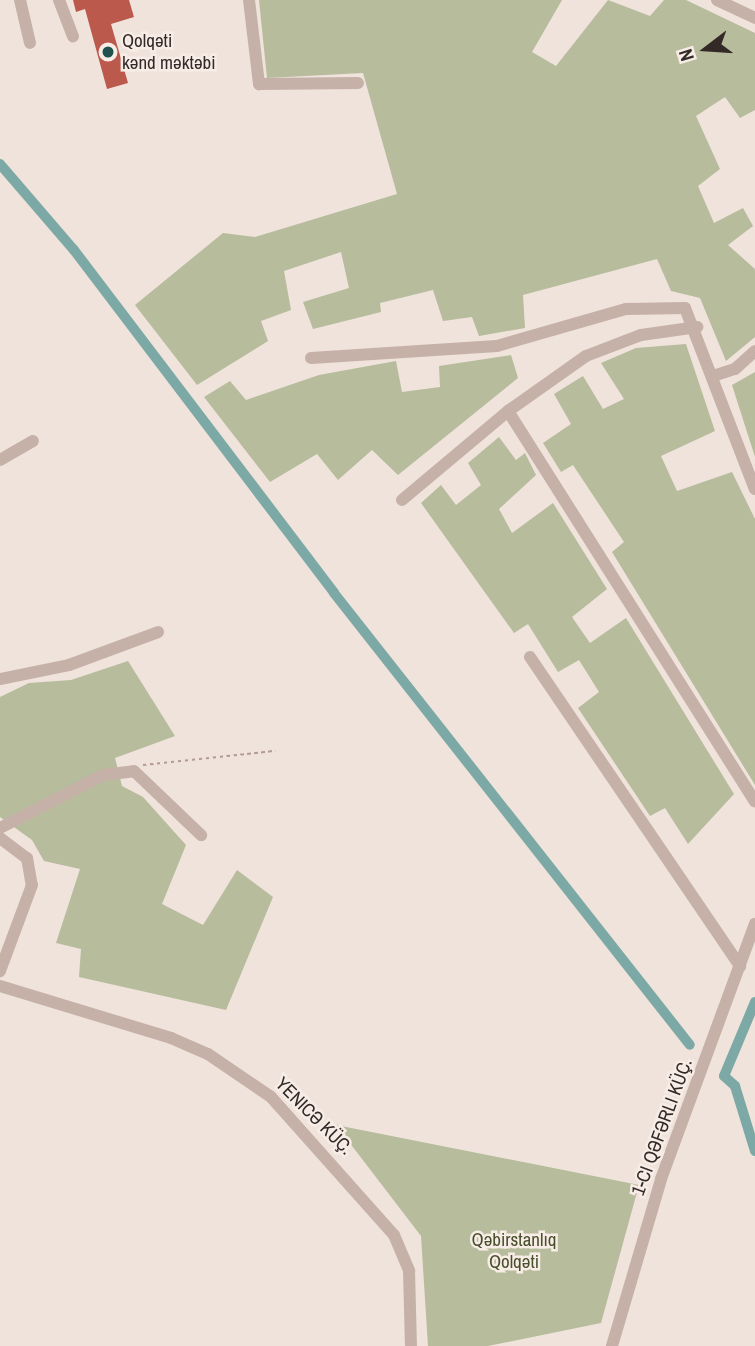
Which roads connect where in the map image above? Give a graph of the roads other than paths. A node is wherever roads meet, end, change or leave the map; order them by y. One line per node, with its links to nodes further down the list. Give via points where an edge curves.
1 (20, 0): 7 (street)
2 (59, 0): 6 (street)
3 (249, 0): 8 (street, via 259,84)
4 (717, 0): 5 (street)
5 (755, 18)
6 (73, 36)
7 (30, 43)
8 (358, 83)
9 (698, 327): 11 (street, via 685,308 653,306 497,346); 12 (street); 13 (street, via 641,335 586,356)
10 (755, 351): 12 (street, via 735,369)
11 (311, 358)
12 (713, 376): 16 (street)
13 (508, 411): 17 (street); 21 (street)
14 (33, 441): 15 (street)
15 (0, 460)
16 (755, 489)
17 (402, 500)
18 (158, 632): 20 (street, via 69,665)
19 (530, 657): 26 (street)
20 (0, 679)
21 (755, 802)
22 (0, 828): 23 (street, via 103,775 134,771)
23 (201, 835)
24 (0, 838): 27 (street, via 27,858 32,885)
25 (755, 924): 26 (street, 1-CI QƏFƏRLI KÜÇ.)
26 (740, 966): 30 (street, 1-CI QƏFƏRLI KÜÇ., via 662,1179)
27 (0, 971)
28 (0, 986): 29 (street, YENICƏ KÜÇ., via 172,1038 208,1054 271,1097 394,1236 409,1271)
29 (411, 1346)
30 (612, 1346)

